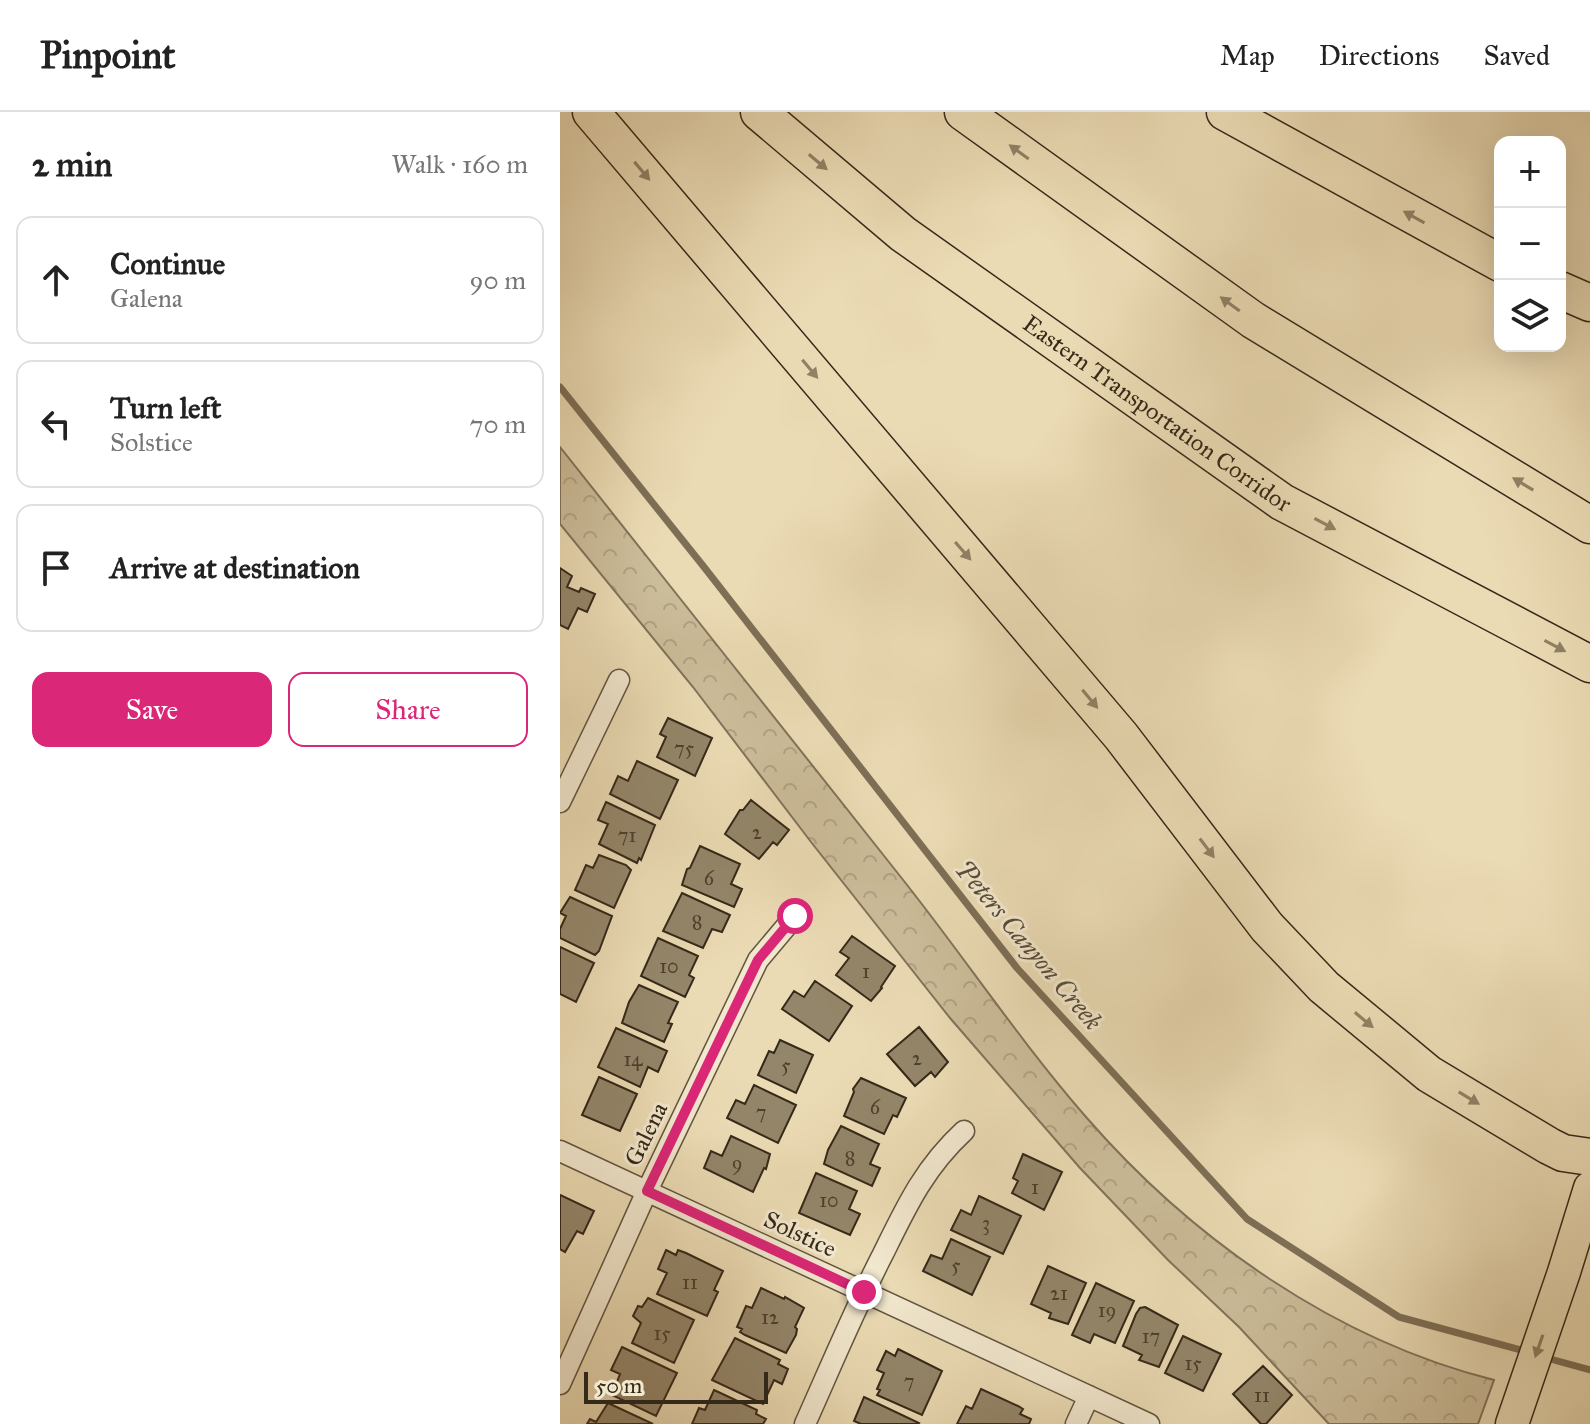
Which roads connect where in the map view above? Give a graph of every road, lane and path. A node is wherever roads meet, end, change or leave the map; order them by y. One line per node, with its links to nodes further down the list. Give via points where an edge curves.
1 (591, 112): 15 (highway, one-way to 15, via 1121,736 1267,927 1324,987 1429,1074 1549,1146)
2 (759, 112): 9 (highway, Eastern Transportation Corridor, one-way to 9, via 903,234 1282,502)
3 (963, 112): 8 (highway, one-way to 3, via 1253,320)
4 (1225, 112): 5 (highway, one-way to 4)
5 (1494, 260)
6 (1566, 293): 7 (highway)
7 (1590, 303)
8 (1590, 525)
9 (1590, 664)
10 (619, 680): 11 (street)
11 (560, 802)
12 (795, 916): 17 (street, Galena, via 758,960)
13 (964, 1131): 18 (street, via 916,1187)
14 (560, 1151): 17 (street, Solstice)
15 (1590, 1157)
16 (1590, 1188): 24 (main road, one-way to 24)
17 (647, 1191): 18 (street, Solstice); 19 (street, Galena)
18 (864, 1292): 20 (street, Solstice); 21 (street)
19 (560, 1384)
20 (1089, 1396): 22 (street); 23 (street, Solstice)
21 (805, 1424)
22 (1076, 1424)
23 (1149, 1424)
24 (1512, 1424)

